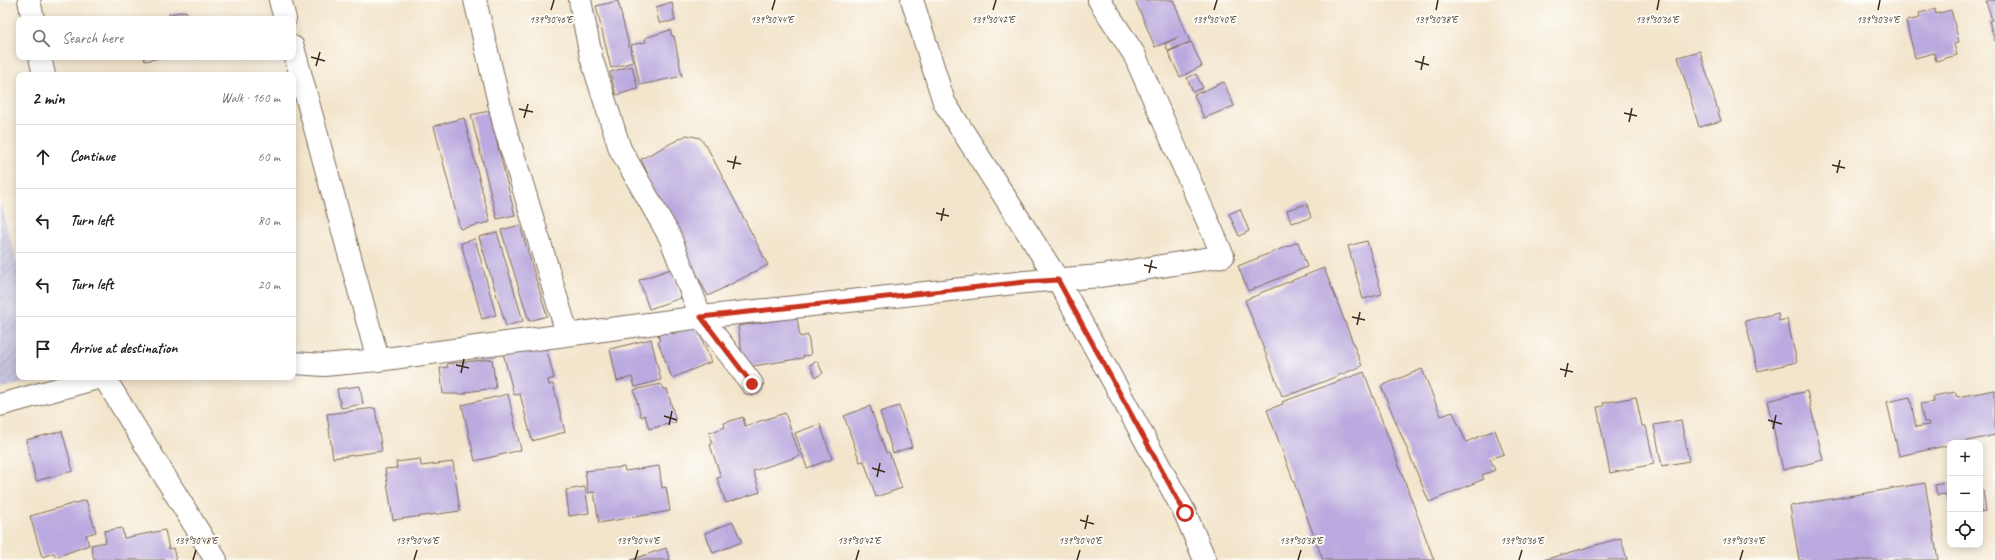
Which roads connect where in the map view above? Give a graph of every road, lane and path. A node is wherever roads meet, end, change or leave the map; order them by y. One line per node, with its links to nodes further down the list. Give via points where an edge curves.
1 (29, 0): 7 (street)
2 (280, 0): 8 (street)
3 (475, 0): 14 (street, via 504,124)
4 (580, 0): 13 (street, via 591,56 620,149 670,237)
5 (912, 0): 12 (street, via 944,102)
6 (1099, 0): 12 (street, via 1134,54 1223,256 1129,273)
7 (32, 16)
8 (284, 16)
9 (296, 58): 15 (street)
10 (41, 60): 11 (street)
11 (43, 72)
12 (1058, 280): 13 (street); 22 (street, via 1185,513)
13 (701, 317): 14 (street); 19 (street)
14 (567, 333): 15 (street)
15 (378, 360): 16 (street, via 324,365)
16 (296, 362)
17 (91, 380): 20 (street)
18 (104, 380): 21 (street)
19 (752, 384)
20 (0, 405)
21 (216, 560)
22 (1205, 560)

